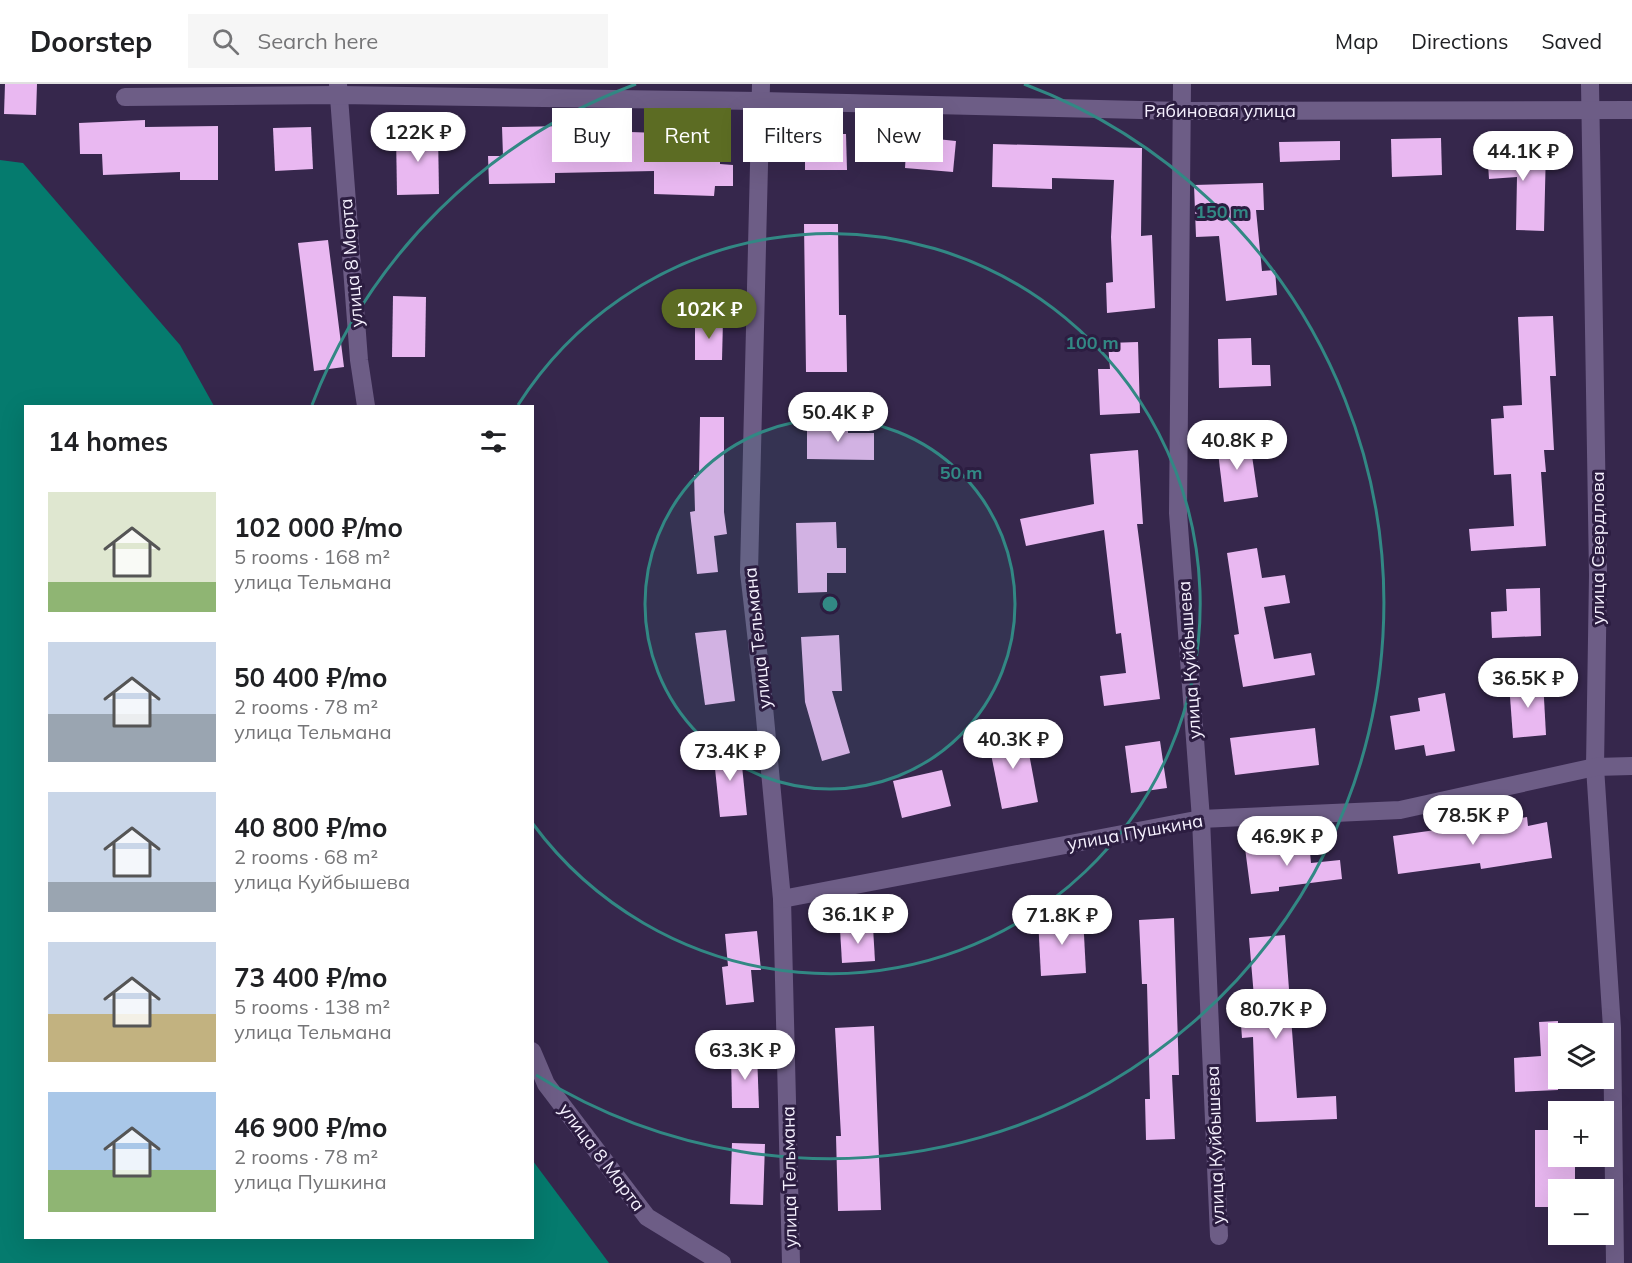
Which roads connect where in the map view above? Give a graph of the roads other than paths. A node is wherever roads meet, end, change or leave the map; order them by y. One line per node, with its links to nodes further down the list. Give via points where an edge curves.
1 (1182, 84): 8 (street, улица Куйбышева)
2 (1590, 84): 6 (street, улица Свердлова)
3 (338, 89): 4 (street, Рябиновая улица); 5 (street, Рябиновая улица); 9 (street, улица 8 Марта)
4 (760, 92): 8 (street, Рябиновая улица); 13 (street, улица Тельмана, via 749,572)
5 (125, 97)
6 (1589, 110): 7 (street, Рябиновая улица); 8 (street, Рябиновая улица); 11 (street, улица Свердлова, via 1598,575)
7 (1632, 110)
8 (1182, 111): 12 (street, улица Куйбышева, via 1178,513)
9 (366, 405)
10 (1632, 766): 11 (street, улица Пушкина)
11 (1595, 767): 12 (street, улица Пушкина, via 1400,810); 18 (street, улица Свердлова, via 1612,1028)
12 (1201, 819): 13 (street, улица Пушкина); 15 (street, улица Куйбышева)
13 (782, 899): 17 (street, улица Тельмана)
14 (534, 1056): 16 (street, улица 8 Марта, via 546,1084 647,1217)
15 (1219, 1236)
16 (722, 1263)
17 (791, 1263)
18 (1616, 1263)

